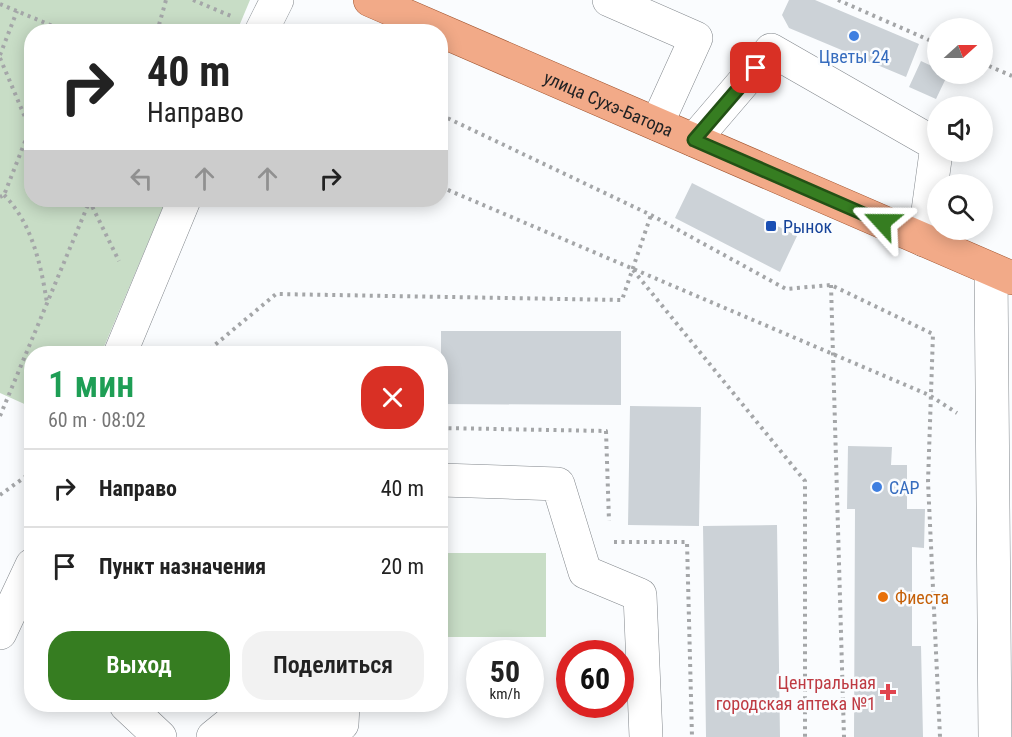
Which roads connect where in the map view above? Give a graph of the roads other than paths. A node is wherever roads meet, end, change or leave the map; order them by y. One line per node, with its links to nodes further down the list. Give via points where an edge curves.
1 (277, 0): 4 (street)
2 (370, 0): 5 (main road, улица Сухэ-Батора)
3 (609, 0): 7 (street, via 696,38)
4 (265, 24)
5 (426, 24)
6 (448, 34): 7 (main road, улица Сухэ-Батора)
7 (657, 124): 8 (main road, улица Сухэ-Батора)
8 (694, 140): 10 (main road, улица Сухэ-Батора); 10 (street, via 771,50 937,145)
9 (181, 207): 12 (street)
10 (924, 240): 11 (main road, улица Сухэ-Батора)
11 (1002, 274): 13 (street)
12 (123, 346)
13 (1002, 439): 15 (street)
14 (448, 480): 23 (street, via 558,484 585,572 640,595)
15 (1003, 490): 24 (street)
16 (24, 584): 17 (street)
17 (16, 603): 18 (street)
18 (0, 633)
19 (133, 712): 21 (street)
20 (343, 712): 22 (street, via 342,724 229,724)
21 (160, 737)
22 (213, 737)
23 (646, 737)
24 (994, 737)

